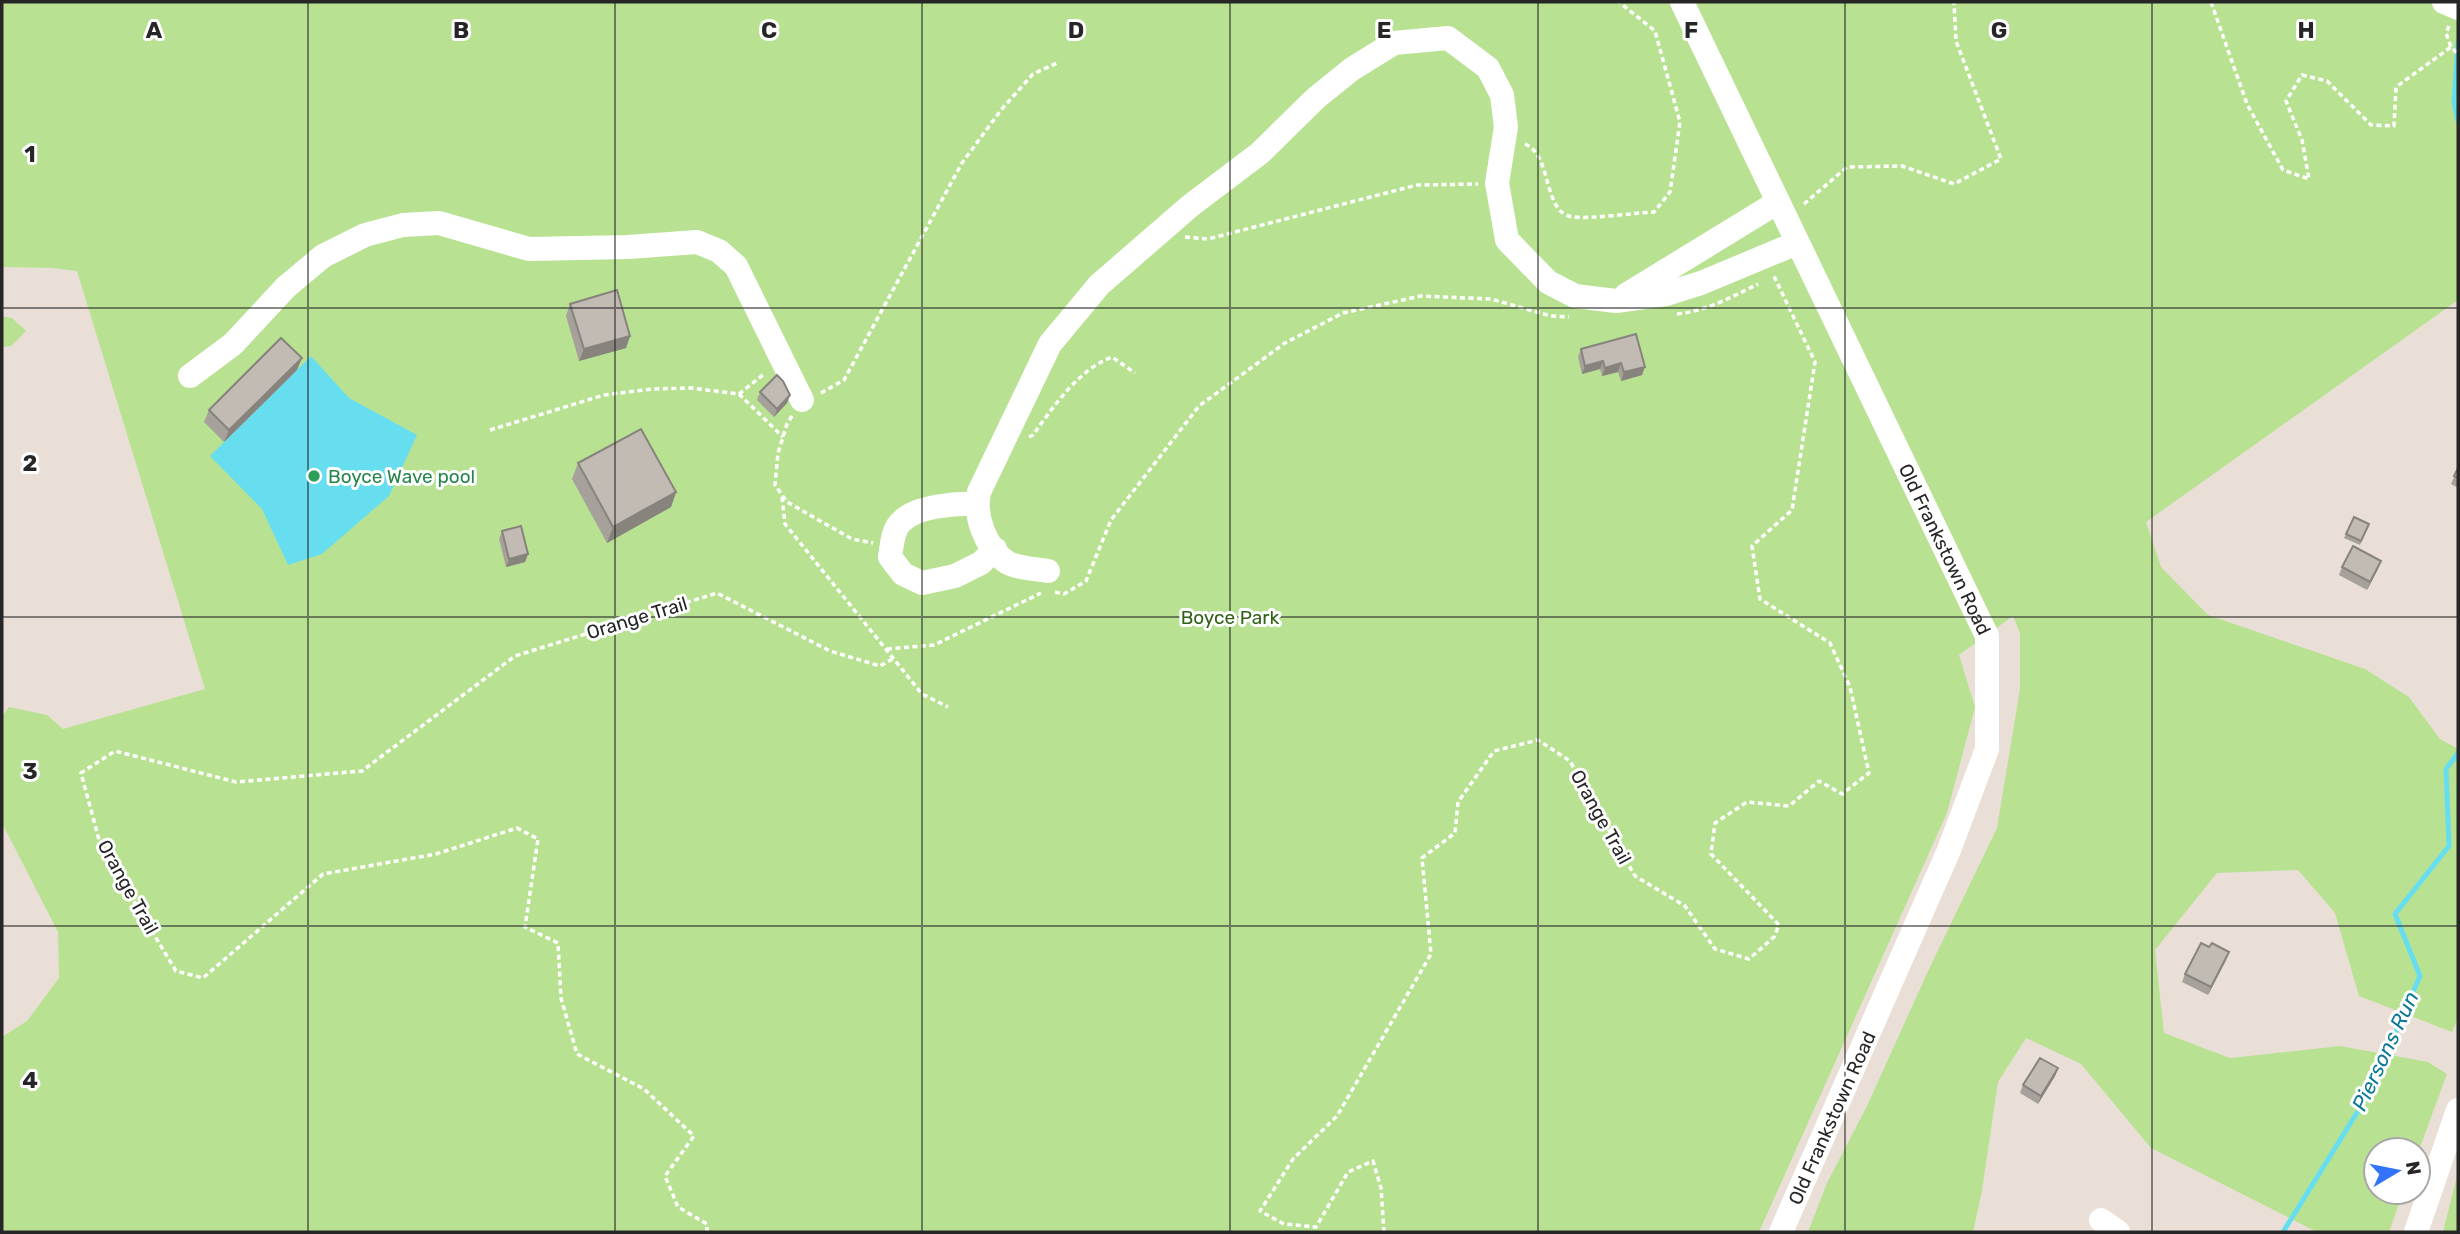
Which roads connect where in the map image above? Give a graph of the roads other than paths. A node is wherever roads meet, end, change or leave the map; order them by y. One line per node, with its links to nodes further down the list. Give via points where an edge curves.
1 (1682, 2): 4 (street, Old Frankstown Road)
2 (2444, 2): 3 (street)
3 (2458, 8)
4 (1782, 210): 5 (street, Old Frankstown Road); 6 (street)
5 (1797, 243): 6 (street, via 1770,267 1667,294); 13 (street, Old Frankstown Road, via 1987,636 1987,749 1949,850)
6 (1616, 301): 9 (street, via 1575,296 1548,282 1507,240 1497,183 1506,127 1502,95 1489,68 1448,38 1394,43 1316,98 1260,153 1099,285 1050,344)
7 (190, 376): 8 (street, via 233,344 286,287 323,256 365,235 402,225 439,223 529,249 697,242 719,251 736,266)
8 (802, 400)
9 (977, 503): 10 (street, via 986,539); 10 (street, via 920,511 902,521 890,557 903,574 922,583 955,576)
10 (995, 550): 11 (street, via 1006,562)
11 (1048, 571)
12 (2458, 1110): 14 (street)
13 (1782, 1232)
14 (2416, 1232)

